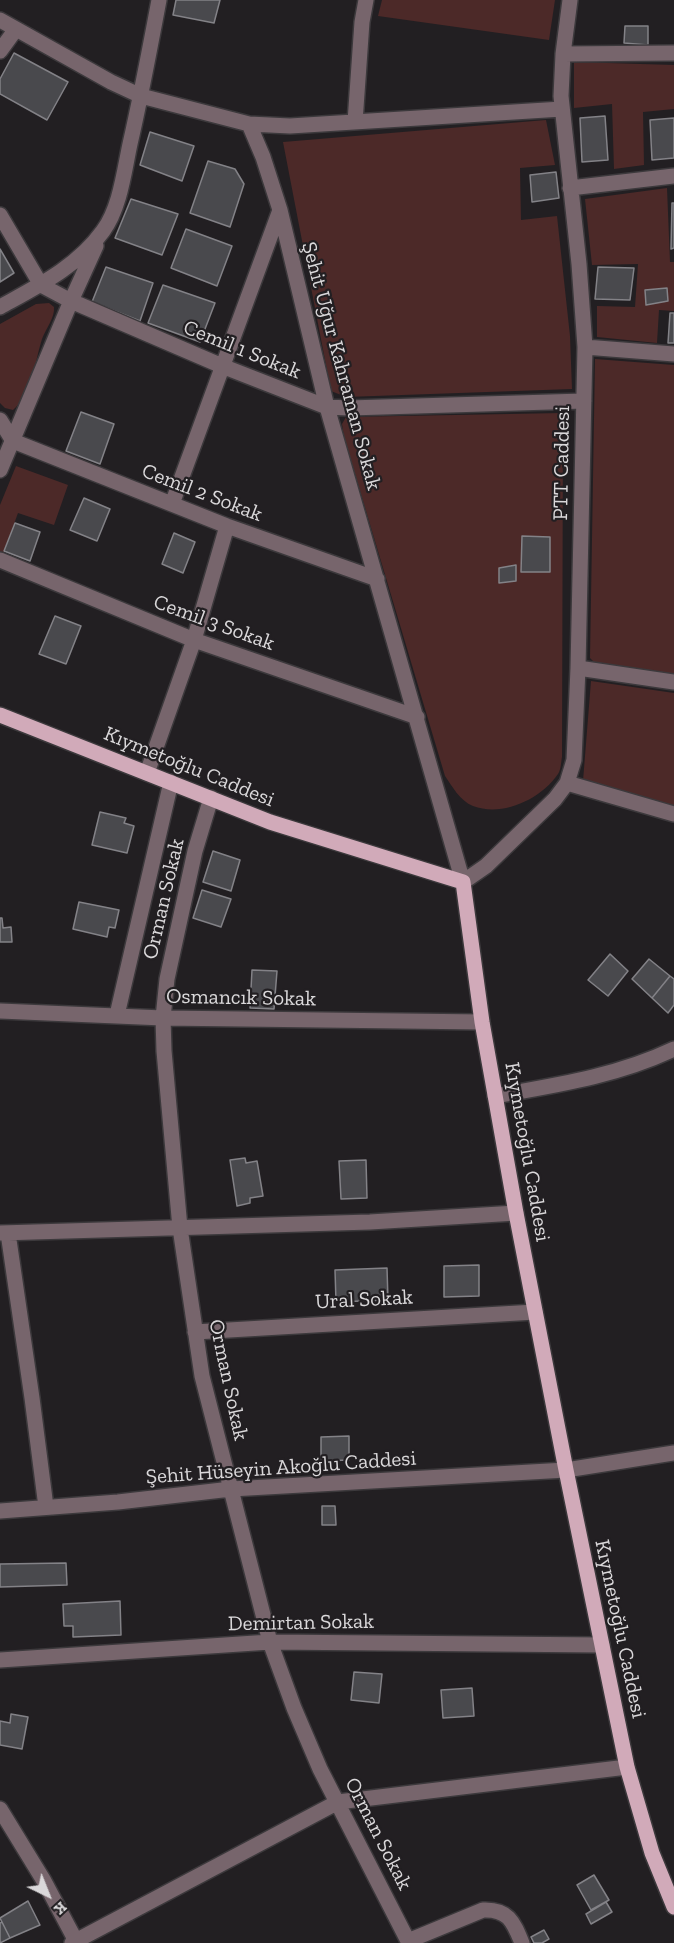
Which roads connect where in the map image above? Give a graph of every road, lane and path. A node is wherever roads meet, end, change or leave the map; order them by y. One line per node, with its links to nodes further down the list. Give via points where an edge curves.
1 (159, 0): 9 (street)
2 (366, 0): 11 (street)
3 (570, 0): 8 (street, PTT Caddesi)
4 (0, 20): 5 (street)
5 (16, 29): 6 (street); 9 (street)
6 (0, 51)
7 (674, 53): 8 (street)
8 (563, 54): 10 (street, PTT Caddesi)
9 (141, 96): 12 (street); 17 (street, via 124,175)
10 (562, 109): 11 (street); 14 (street, PTT Caddesi)
11 (355, 122): 12 (street)
12 (249, 124): 15 (street, Şehit Uğur Kahraman Sokak)
13 (674, 176): 14 (street)
14 (570, 188): 21 (street, PTT Caddesi)
15 (280, 210): 23 (street); 25 (street, Şehit Uğur Kahraman Sokak)
16 (0, 215): 18 (street)
17 (104, 230): 18 (street, via 69,266); 19 (street)
18 (41, 285): 19 (street, Cemil 1 Sokak); 20 (street)
19 (71, 301): 23 (street, Cemil 1 Sokak); 27 (street)
20 (0, 307)
21 (585, 347): 22 (street); 24 (street, PTT Caddesi)
22 (674, 354)
23 (222, 366): 25 (street, Cemil 1 Sokak); 29 (street)
24 (584, 400): 25 (street, Cemil 1 Sokak); 34 (street, PTT Caddesi)
25 (327, 407): 32 (street, Şehit Uğur Kahraman Sokak)
26 (0, 420): 27 (street)
27 (14, 441): 28 (street); 29 (street, Cemil 2 Sokak)
28 (0, 470)
29 (172, 504): 30 (street, Cemil 2 Sokak)
30 (227, 526): 32 (street, Cemil 2 Sokak); 33 (street)
31 (0, 560): 33 (street, Cemil 3 Sokak)
32 (377, 579): 37 (street, Şehit Uğur Kahraman Sokak)
33 (194, 640): 37 (street, Cemil 3 Sokak); 38 (street)
34 (579, 668): 35 (street); 40 (street, PTT Caddesi, via 574,760)
35 (674, 682)
36 (0, 715): 38 (main road, Kıymetoğlu Caddesi)
37 (417, 717): 43 (street, Şehit Uğur Kahraman Sokak)
38 (147, 773): 39 (main road, Kıymetoğlu Caddesi)
39 (171, 782): 41 (main road, Kıymetoğlu Caddesi); 45 (street)
40 (567, 783): 42 (street); 43 (street, PTT Caddesi, via 515,839)
41 (212, 798): 43 (main road, Kıymetoğlu Caddesi, via 270,822); 46 (street, Orman Sokak, via 195,851 167,980)
42 (674, 814)
43 (463, 882): 47 (main road, Kıymetoğlu Caddesi)
44 (0, 1011): 45 (street, Osmancık Sokak)
45 (117, 1015): 46 (street, Osmancık Sokak)
46 (163, 1018): 47 (street, Osmancık Sokak); 51 (street, Orman Sokak)
47 (482, 1022): 49 (main road, Kıymetoğlu Caddesi)
48 (674, 1048): 49 (street, via 609,1074)
49 (495, 1096): 50 (main road, Kıymetoğlu Caddesi)
50 (516, 1213): 51 (street); 53 (main road, Kıymetoğlu Caddesi)
51 (180, 1228): 52 (street); 54 (street, Orman Sokak)
52 (4, 1233): 58 (street)
53 (535, 1312): 54 (street, Ural Sokak); 56 (main road, Kıymetoğlu Caddesi)
54 (195, 1332): 57 (street, Orman Sokak, via 202,1376)
55 (674, 1453): 56 (street, Şehit Hüseyin Akoğlu Caddesi)
56 (566, 1470): 57 (street, Şehit Hüseyin Akoğlu Caddesi); 61 (main road, Kıymetoğlu Caddesi)
57 (231, 1489): 58 (street, Şehit Hüseyin Akoğlu Caddesi); 60 (street, Orman Sokak)
58 (46, 1508): 59 (street, Şehit Hüseyin Akoğlu Caddesi)
59 (0, 1511)
60 (270, 1642): 61 (street, Demirtan Sokak); 62 (street, Demirtan Sokak); 64 (street, Orman Sokak, via 294,1708)
61 (602, 1645): 63 (main road, Kıymetoğlu Caddesi)
62 (0, 1660)
63 (627, 1767): 64 (street); 66 (main road, Kıymetoğlu Caddesi, via 652,1853)
64 (338, 1802): 67 (street); 68 (street, Orman Sokak, via 408,1941 483,1910 496,1910 508,1917)
65 (0, 1809): 67 (street)
66 (674, 1907)
67 (75, 1942)
68 (522, 1943)

